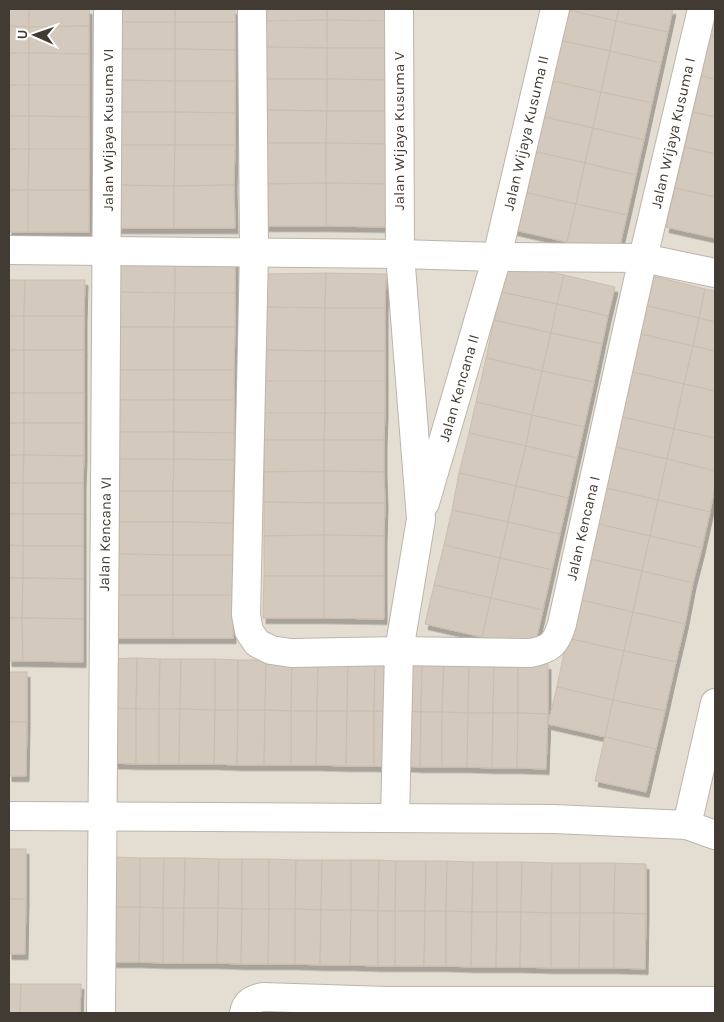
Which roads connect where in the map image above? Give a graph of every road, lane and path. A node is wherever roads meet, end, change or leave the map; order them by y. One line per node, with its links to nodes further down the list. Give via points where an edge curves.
1 (108, 9): 7 (street, Jalan Wijaya Kusuma VI)
2 (252, 9): 8 (street)
3 (399, 9): 9 (street, Jalan Wijaya Kusuma V)
4 (555, 9): 10 (street, Jalan Wijaya Kusuma II)
5 (702, 9): 11 (street, Jalan Wijaya Kusuma I)
6 (9, 250): 7 (street)
7 (108, 250): 8 (street); 17 (street, Jalan Kencana VI)
8 (254, 252): 9 (street); 14 (street, via 246,615 249,631 257,643 271,650 291,653)
9 (400, 254): 10 (street); 13 (street, Jalan Wijaya Kusuma V)
10 (497, 257): 11 (street); 13 (street, Jalan Kencana II)
11 (643, 258): 12 (street); 14 (street, Jalan Kencana I, via 558,638 549,647 530,653)
12 (715, 273)
13 (421, 519): 14 (street)
14 (399, 652): 18 (street)
15 (715, 703): 19 (street)
16 (9, 816): 17 (street)
17 (102, 817): 18 (street); 25 (street, Jalan Kencana VI)
18 (395, 818): 19 (street, via 554,819)
19 (687, 825): 20 (street)
20 (715, 835)
21 (715, 1001): 23 (street)
22 (387, 1007): 23 (street); 24 (street, via 263,997 252,1000)
23 (538, 1007)
24 (247, 1008)
25 (101, 1013)

